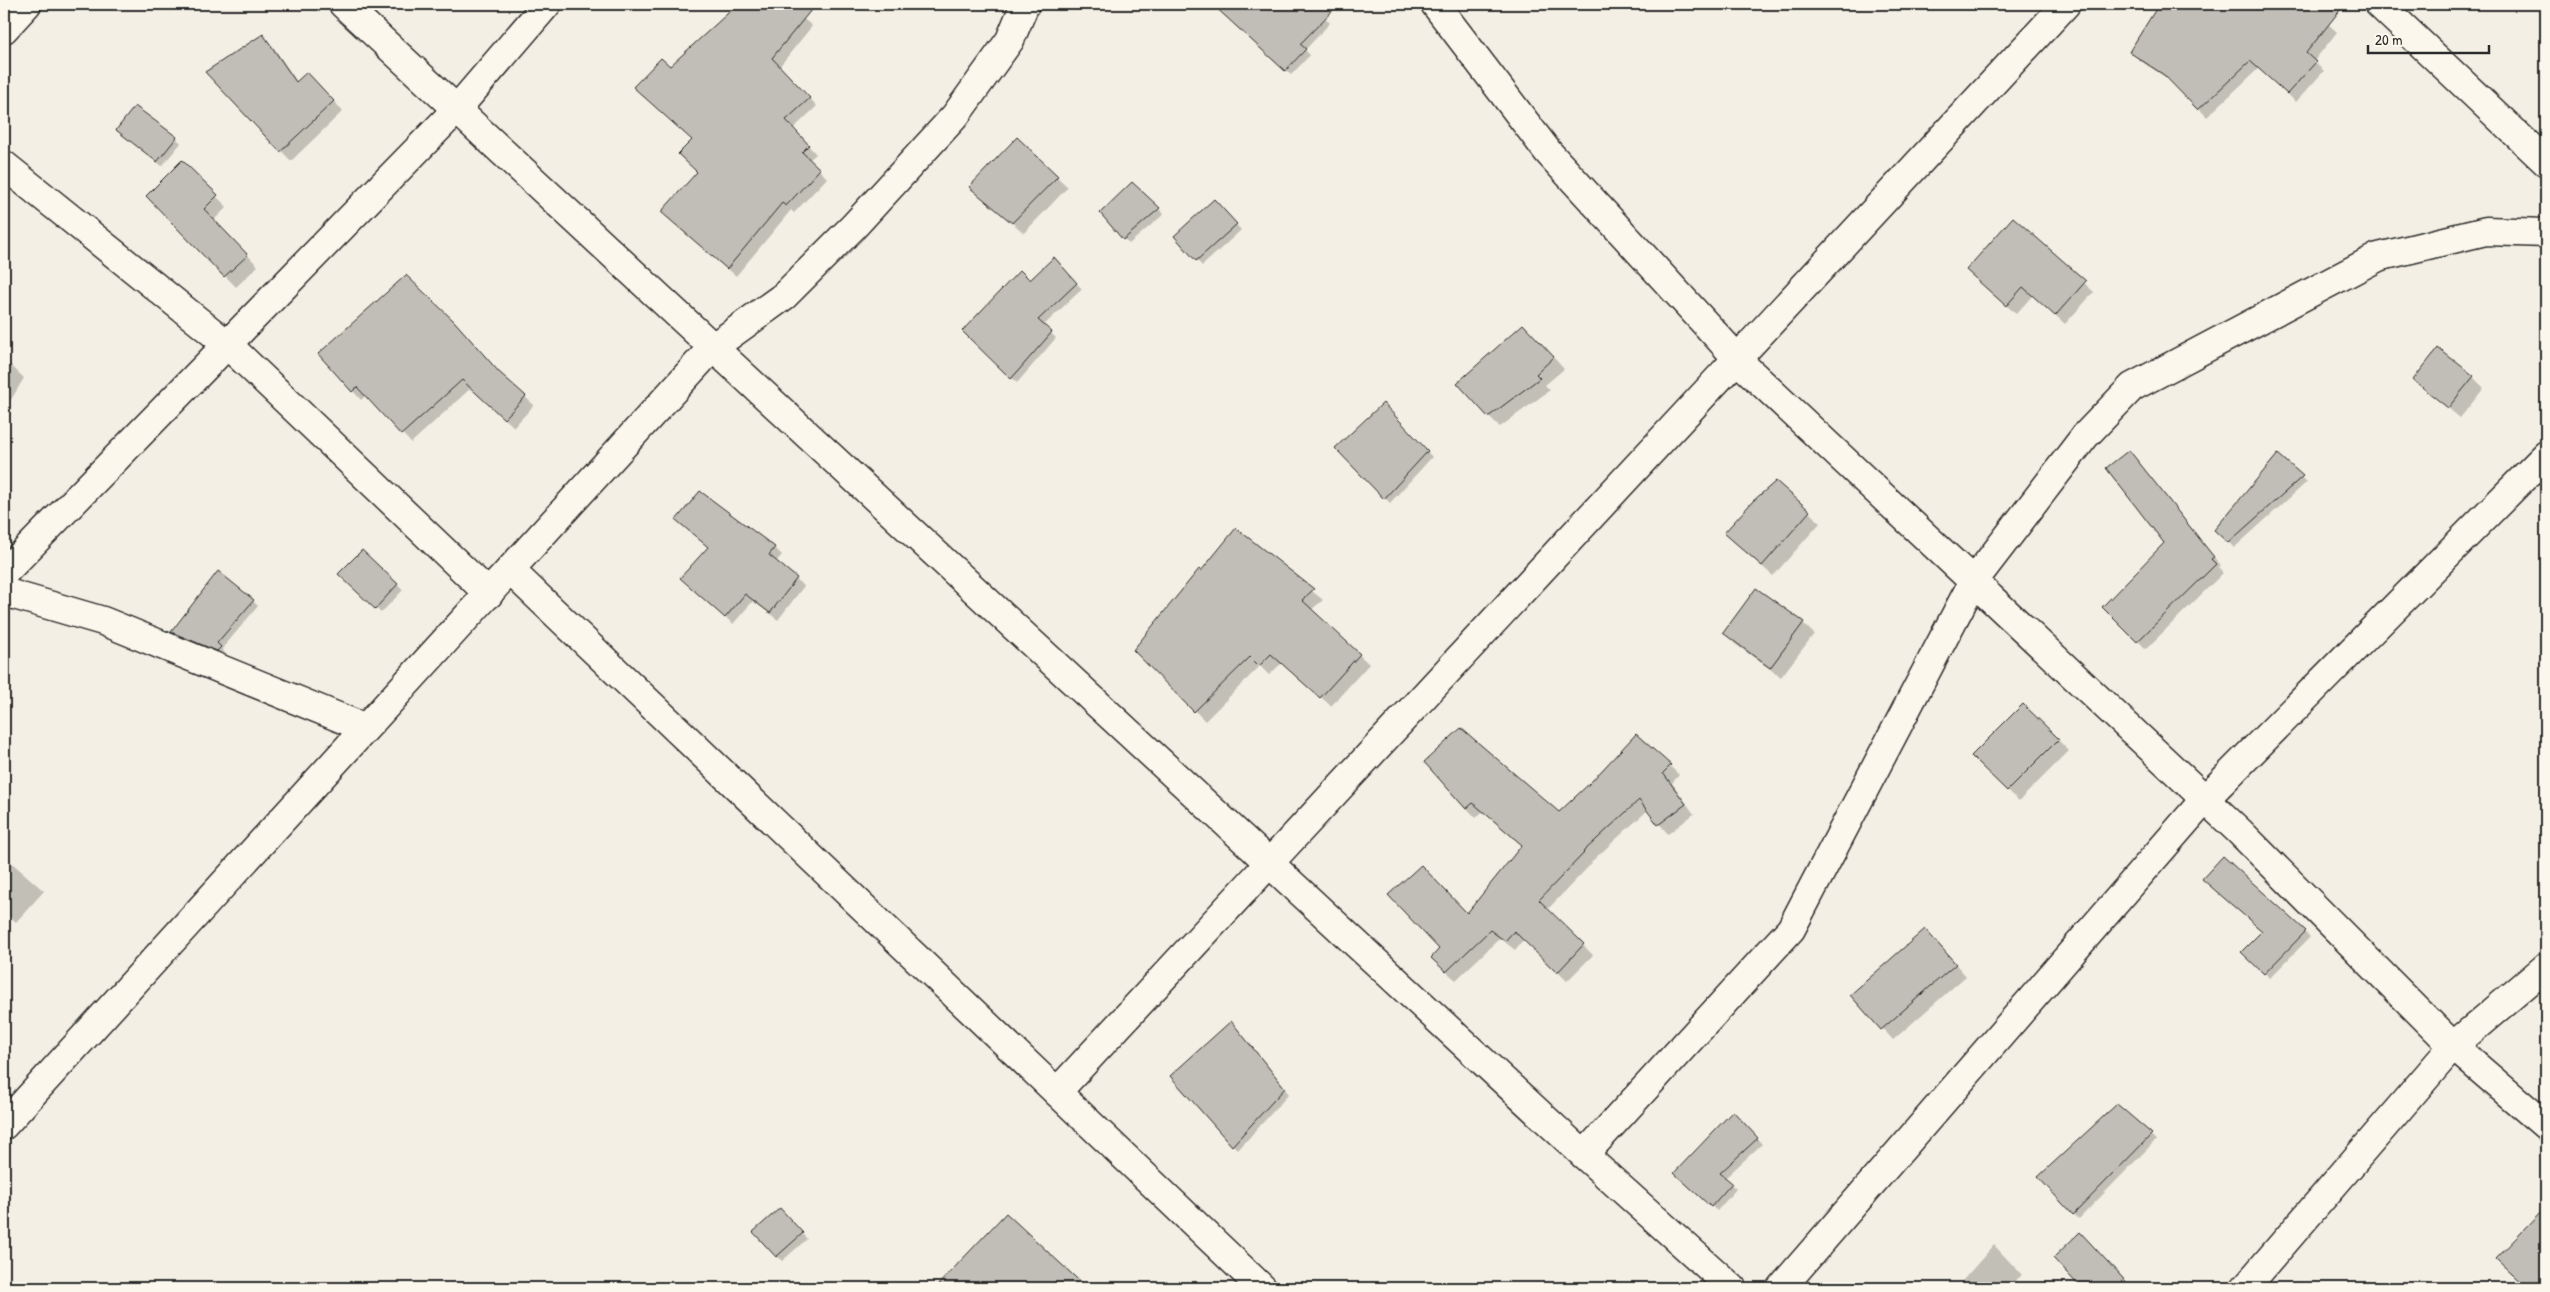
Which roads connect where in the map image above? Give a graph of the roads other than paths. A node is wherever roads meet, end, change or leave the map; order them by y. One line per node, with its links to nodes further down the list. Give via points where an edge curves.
1 (27, 4): 8 (street)
2 (343, 4): 9 (street)
3 (547, 4): 9 (street)
4 (1025, 4): 14 (street, via 1010,40 955,116 784,296)
5 (1435, 4): 15 (street, via 1548,152)
6 (2066, 4): 15 (street)
7 (2379, 4): 10 (street)
8 (4, 28)
9 (456, 110): 13 (street); 14 (street)
10 (2546, 162)
11 (4, 165): 13 (street)
12 (2546, 233): 19 (street, via 2486,231 2378,257 2132,387 2085,436)
13 (228, 345): 18 (street); 21 (street)
14 (712, 348): 17 (street); 24 (street)
15 (1738, 358): 19 (street); 24 (street)
16 (2546, 454): 23 (street)
17 (510, 570): 21 (street); 27 (street)
18 (4, 574)
19 (1973, 582): 23 (street); 30 (street, via 1791,929)
20 (4, 592): 22 (street, via 103,621)
21 (489, 594): 22 (street)
22 (366, 728): 28 (street)
23 (2204, 799): 26 (street); 33 (street)
24 (1268, 863): 27 (street); 30 (street)
25 (2546, 967): 26 (street)
26 (2453, 1046): 29 (street); 34 (street)
27 (1057, 1092): 31 (street)
28 (4, 1125)
29 (2546, 1126)
30 (1584, 1155): 32 (street)
31 (1262, 1288)
32 (1732, 1288)
33 (1780, 1288)
34 (2245, 1288)

